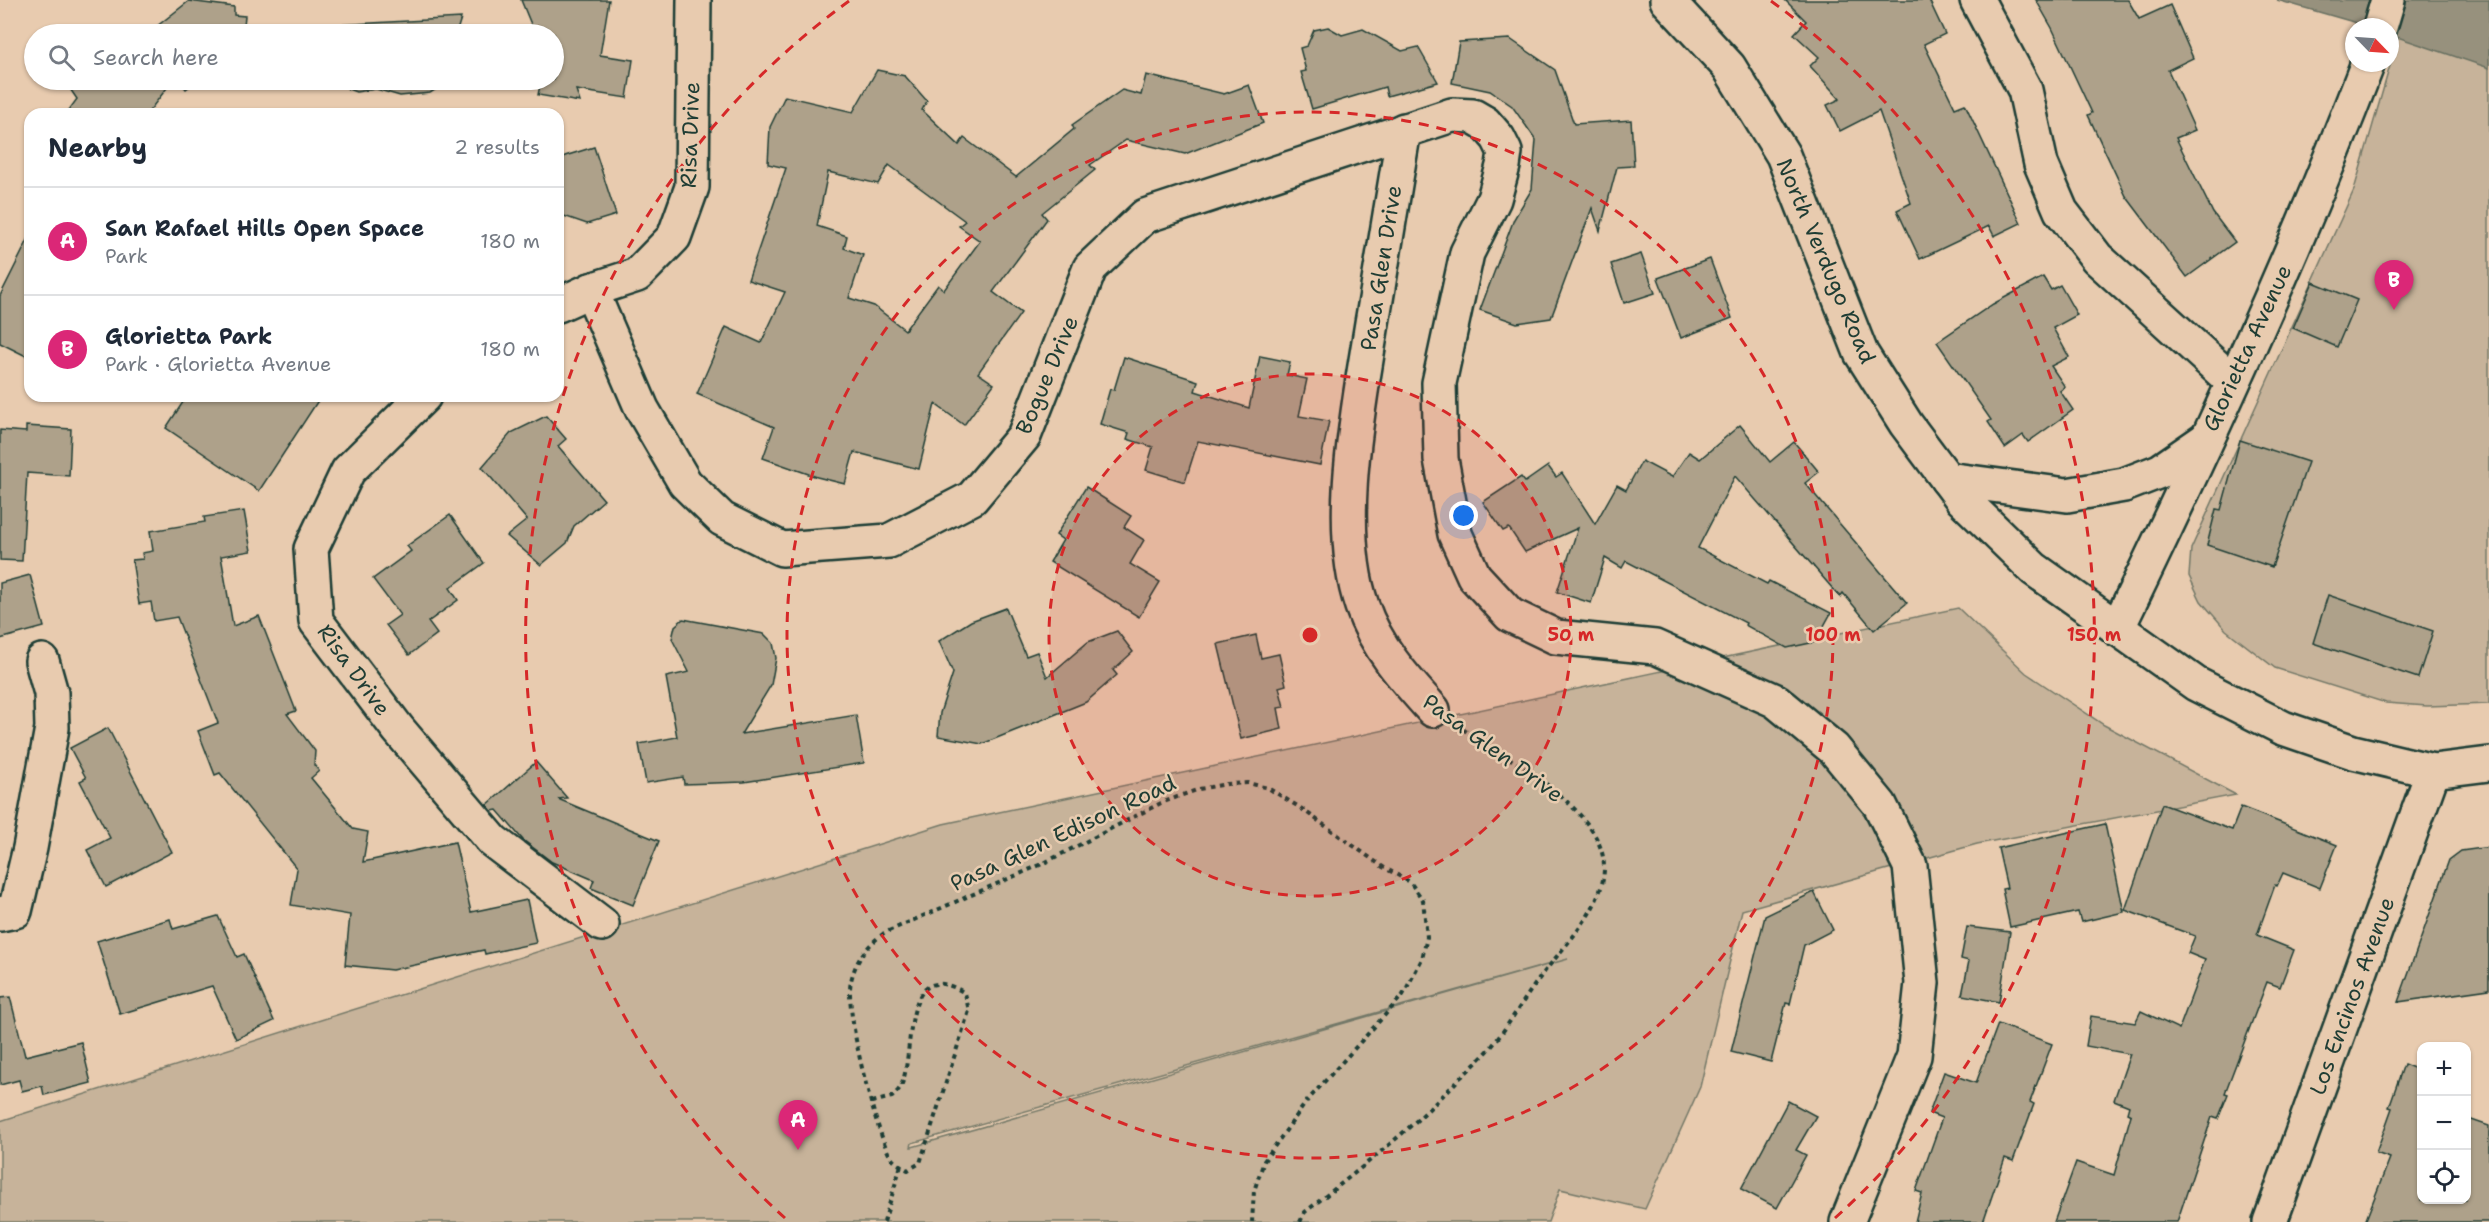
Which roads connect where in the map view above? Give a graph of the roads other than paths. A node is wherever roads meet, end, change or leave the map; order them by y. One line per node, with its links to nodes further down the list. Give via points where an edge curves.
1 (694, 0): 8 (street, Risa Drive, via 692,186 674,237 637,275)
2 (1667, 0): 13 (street, North Verdugo Road, via 1729,67 1783,155 1861,353)
3 (1977, 0): 10 (street, via 2025,90 2041,164 2061,211 2097,258)
4 (2388, 0): 5 (street)
5 (2383, 18)
6 (2365, 72): 10 (street, Glorietta Avenue, via 2324,178)
7 (1404, 130): 8 (street, Bogue Drive, via 1145,216 1090,268 1024,436 972,498 889,541 782,549 722,519 685,483 642,409); 16 (street, Pasa Glen Drive, via 1359,402 1350,527 1353,572 1362,607 1380,645); 21 (street, Bogue Drive, via 1452,115 1473,116 1485,123 1505,152 1494,199 1467,253 1439,383 1441,459 1455,534 1474,576 1510,615 1556,637 1655,647 1776,701 1833,749 1880,805 1910,866 1922,983 1914,1056)
8 (591, 291): 9 (street, Risa Drive)
9 (564, 302)
10 (2233, 382): 12 (street, Glorietta Avenue)
11 (418, 402): 20 (street, Risa Drive, via 348,471 311,549 316,621 398,729 493,842)
12 (2205, 440): 13 (street, via 2151,475 2124,485 2067,495); 14 (street, Glorietta Avenue)
13 (1947, 479): 14 (street, North Verdugo Road, via 2034,569)
14 (2117, 629): 18 (street, North Verdugo Road, via 2196,684 2283,728 2353,752)
15 (42, 661): 19 (street, via 51,693 52,728 30,848)
16 (1433, 710)
17 (2489, 764): 18 (street, North Verdugo Road)
18 (2433, 771): 22 (street, Los Encinos Avenue)
19 (7, 913)
20 (602, 924)
21 (1848, 1222)
22 (2270, 1222)

